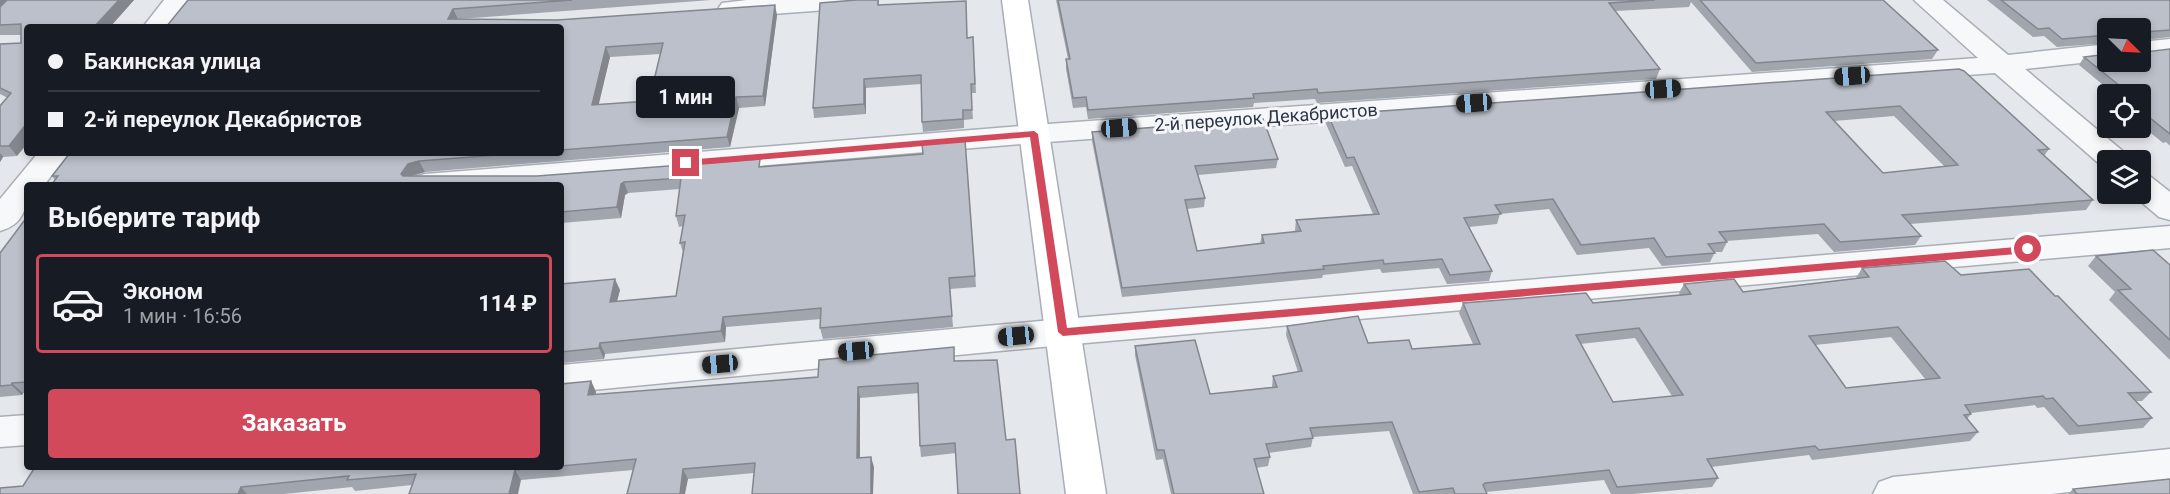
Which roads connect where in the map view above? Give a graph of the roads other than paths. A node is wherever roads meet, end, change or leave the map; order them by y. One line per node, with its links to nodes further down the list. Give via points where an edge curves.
1 (177, 0): 6 (street)
2 (855, 0): 5 (street)
3 (1015, 0): 11 (street)
4 (1927, 0): 10 (street)
5 (702, 11)
6 (158, 24)
7 (2170, 47): 8 (street)
8 (2151, 49)
9 (2097, 53): 10 (street, 2-й переулок Декабристов)
10 (2000, 63): 11 (street, 2-й переулок Декабристов); 12 (street)
11 (1034, 134): 15 (street, 2-й переулок Декабристов); 22 (street)
12 (2102, 150)
13 (52, 156): 14 (street)
14 (31, 182)
15 (449, 182)
16 (24, 191): 20 (street)
17 (2151, 193): 18 (street)
18 (2170, 209)
19 (24, 218): 20 (street)
20 (0, 220)
21 (2170, 237): 22 (street)
22 (1063, 332): 23 (street); 27 (street)
23 (564, 379)
24 (24, 430): 25 (street)
25 (0, 432)
26 (2170, 465): 28 (street)
27 (1086, 494)
28 (1893, 494)

